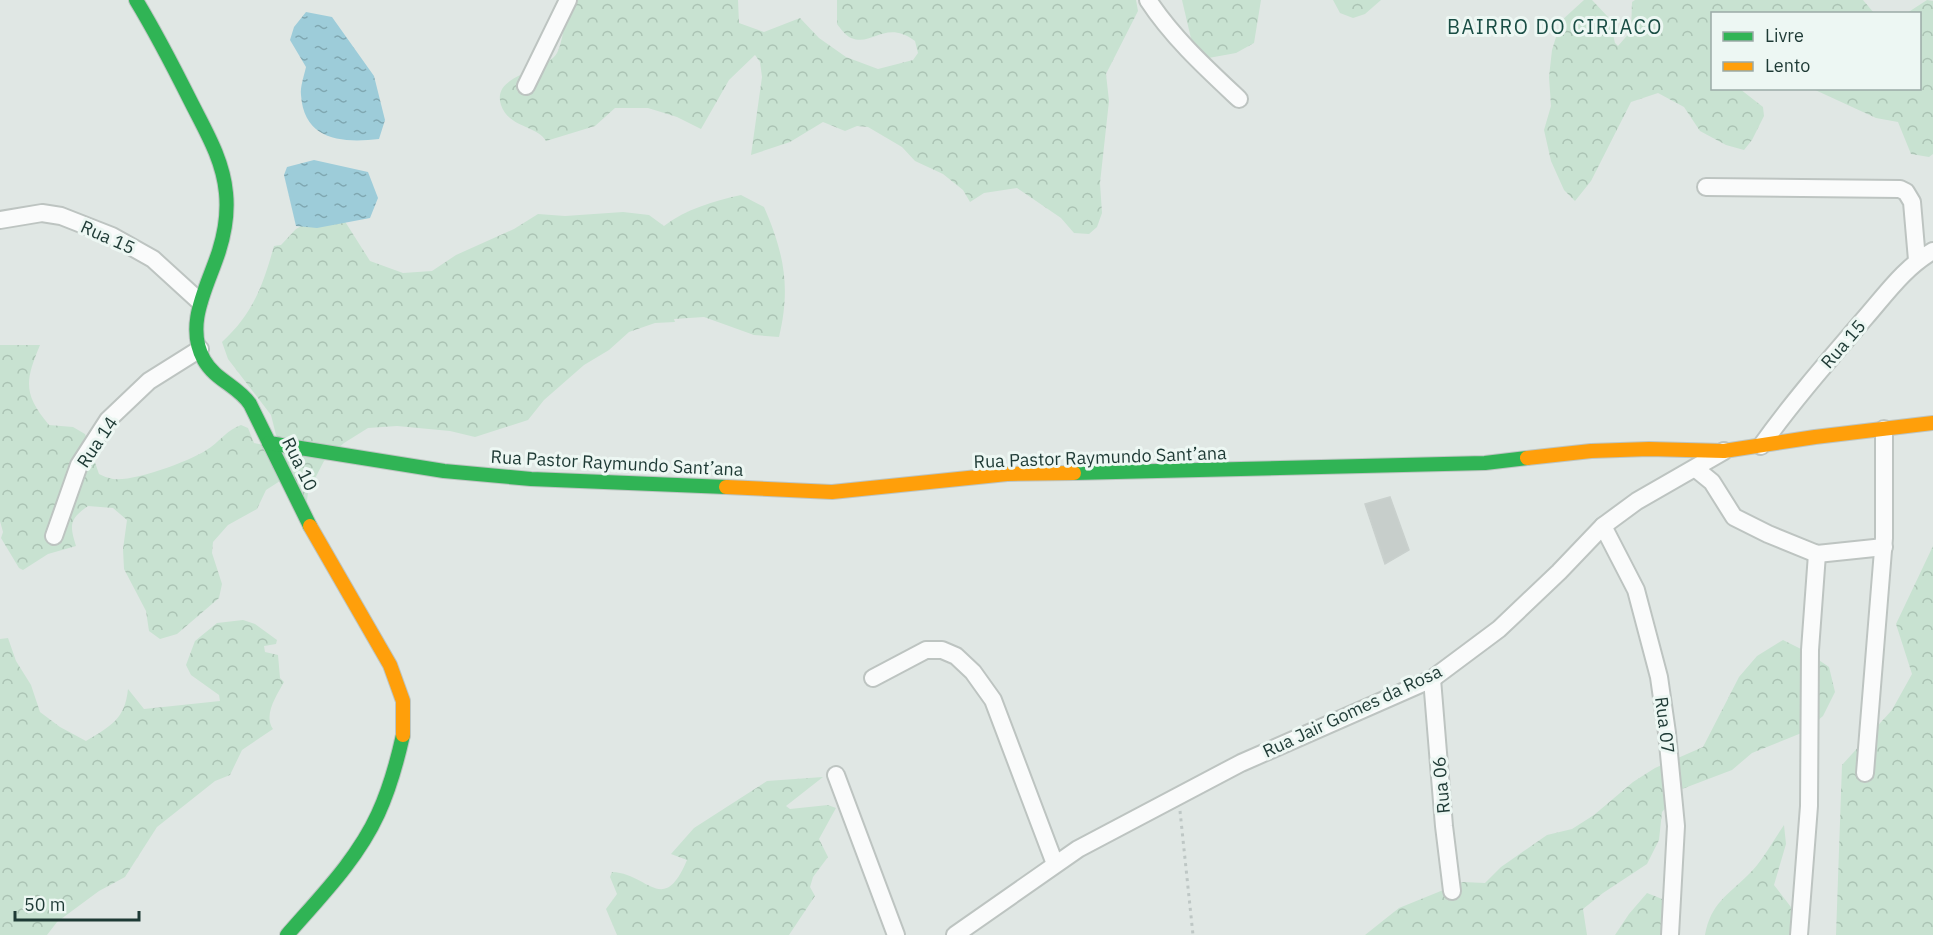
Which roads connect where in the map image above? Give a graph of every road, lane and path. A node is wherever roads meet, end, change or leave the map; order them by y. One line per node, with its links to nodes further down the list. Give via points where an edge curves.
1 (136, 0): 10 (street, Rua 10, via 214,146 224,178 224,237)
2 (568, 0): 4 (street)
3 (1148, 0): 5 (street, via 1184,47)
4 (526, 86)
5 (1239, 99)
6 (1706, 187): 9 (street, via 1900,189 1912,202)
7 (0, 220): 10 (street, Rua 15, via 42,213 61,216 111,236 153,259)
8 (1933, 251): 9 (street, Rua 15)
9 (1917, 260): 15 (street, Rua 15, via 1804,389)
10 (199, 301): 11 (street, Rua 10, via 196,322)
11 (200, 349): 14 (street, Rua 10, via 207,367 250,404); 19 (street, Rua 14, via 149,381 108,420 79,465)
12 (1933, 423): 13 (street, Rua Pastor Raymundo Sant’ana)
13 (1884, 429): 15 (street, Rua Pastor Raymundo Sant’ana); 20 (street)
14 (269, 443): 16 (street, Rua Pastor Raymundo Sant’ana, via 444,471 531,479 832,492 1007,474 1485,463 1649,449); 29 (street, Rua 10, via 318,542 390,665 403,701 400,750 378,815 345,868)
15 (1761, 446): 16 (street, Rua Pastor Raymundo Sant’ana)
16 (1724, 452): 17 (street, Rua Jair Gomes da Rosa)
17 (1696, 469): 18 (street, Rua Jair Gomes da Rosa, via 1637,501); 21 (street, via 1712,482 1734,517)
18 (1603, 526): 23 (street, Rua Jair Gomes da Rosa, via 1499,628); 33 (street, Rua 07, via 1636,591 1659,677 1676,826)
19 (54, 536)
20 (1884, 547): 21 (street); 24 (street)
21 (1817, 554): 34 (street, via 1810,651 1809,806)
22 (873, 678): 27 (street, via 926,650 942,650 956,656 974,672 993,700)
23 (1432, 679): 26 (street, Rua Jair Gomes da Rosa, via 1241,763); 28 (street, Rua 06)
24 (1865, 773)
25 (837, 775): 30 (street)
26 (1179, 796): 27 (street, Rua Jair Gomes da Rosa); 32 (path)
27 (1055, 864): 31 (street, Rua Jair Gomes da Rosa)
28 (1452, 891)
29 (287, 935)
30 (896, 935)
31 (955, 935)
32 (1193, 935)
33 (1670, 935)
34 (1799, 935)

